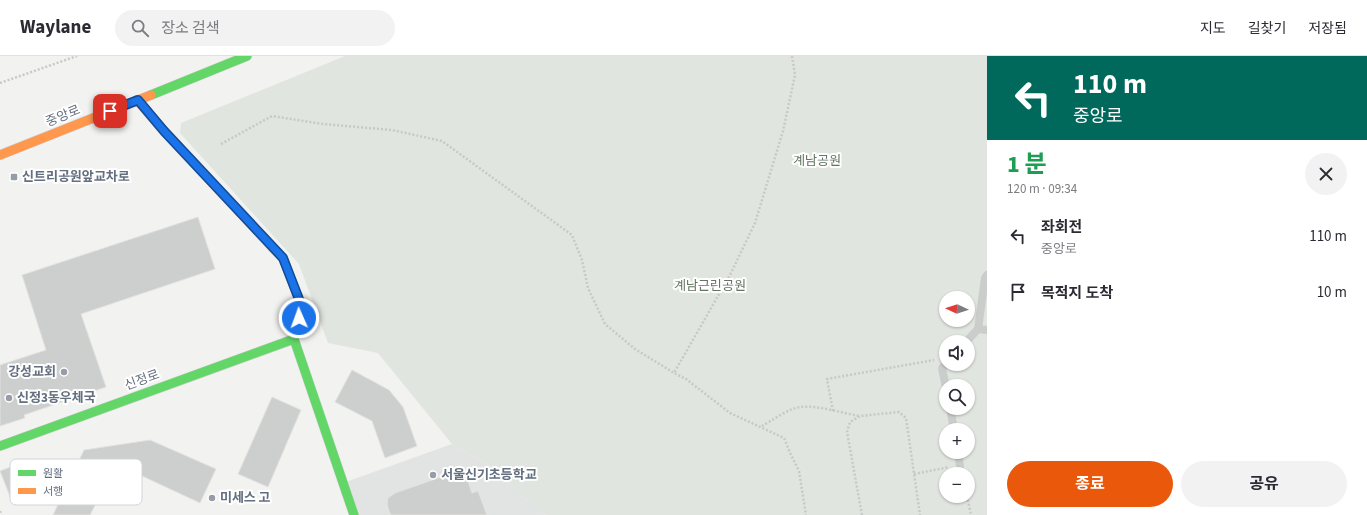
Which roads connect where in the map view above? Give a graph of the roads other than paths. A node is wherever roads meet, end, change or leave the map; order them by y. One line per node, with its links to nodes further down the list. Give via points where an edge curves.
1 (248, 56): 2 (street, 중앙로)
2 (138, 100): 3 (street, 중앙로); 8 (street, via 283,258 302,307)
3 (0, 155)
4 (987, 275): 5 (lane)
5 (978, 329): 6 (lane); 7 (lane)
6 (987, 330)
7 (972, 335)
8 (294, 339): 9 (street, 신정로); 12 (street)
9 (0, 446)
10 (959, 459): 11 (lane)
11 (960, 466)
12 (354, 515)

